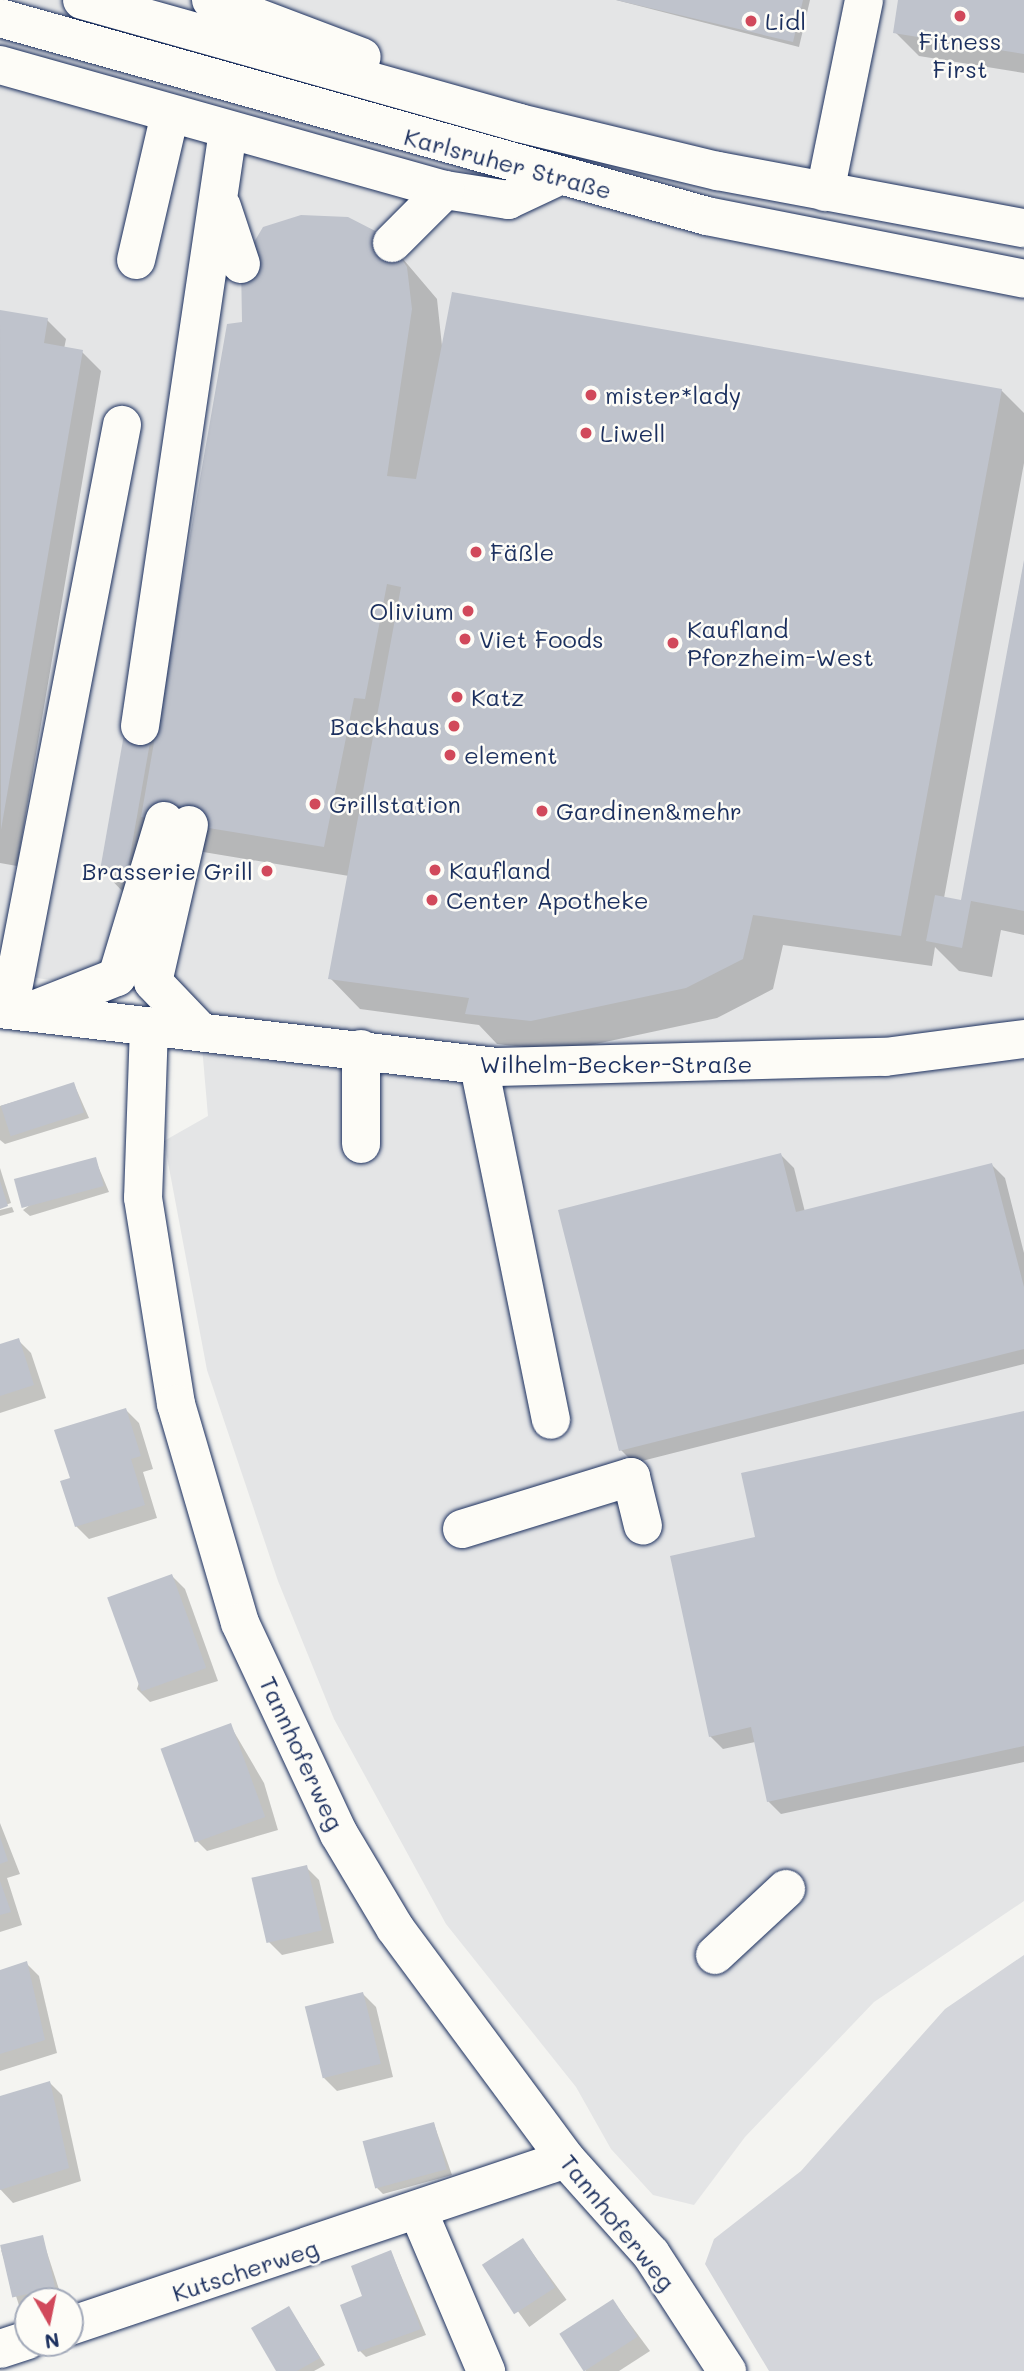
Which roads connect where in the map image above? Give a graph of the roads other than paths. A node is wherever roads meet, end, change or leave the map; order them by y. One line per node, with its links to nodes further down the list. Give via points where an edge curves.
1 (82, 0): 7 (street, Karlsruher Straße)
2 (211, 0): 7 (street)
3 (864, 0): 11 (street)
4 (0, 18): 9 (street, Karlsruher Straße)
5 (0, 65): 6 (street)
6 (170, 114): 8 (street); 14 (street)
7 (519, 124): 11 (street, Karlsruher Straße)
8 (228, 131): 10 (street); 17 (street, via 220,202 230,277)
9 (557, 177): 10 (street, via 508,200); 15 (street, Karlsruher Straße, via 720,219)
10 (445, 190): 13 (street)
11 (825, 191): 12 (street, Karlsruher Straße)
12 (1024, 228)
13 (392, 243)
14 (136, 261)
15 (1024, 279)
16 (122, 425): 18 (street)
17 (140, 726)
18 (11, 1011): 19 (street, Wilhelm-Becker-Straße); 20 (street, via 117,977 177,823 153,982)
19 (149, 1027): 20 (street, Wilhelm-Becker-Straße); 30 (street, Tannhoferweg, via 143,1198 176,1404 240,1623 340,1834 395,1928)
20 (201, 1032): 22 (street, Wilhelm-Becker-Straße)
21 (1024, 1039): 23 (street, Wilhelm-Becker-Straße, via 783,1062)
22 (361, 1049): 23 (street, Wilhelm-Becker-Straße); 24 (street)
23 (480, 1066): 25 (street)
24 (361, 1144)
25 (551, 1420)
26 (643, 1526): 27 (street, via 631,1477)
27 (461, 1529)
28 (786, 1889): 29 (street)
29 (715, 1955)
30 (566, 2159): 31 (street, Kutscherweg); 34 (street, Tannhoferweg, via 651,2254)
31 (419, 2213): 32 (street, Kutscherweg); 33 (street)
32 (84, 2321)
33 (486, 2371)
34 (727, 2371)

